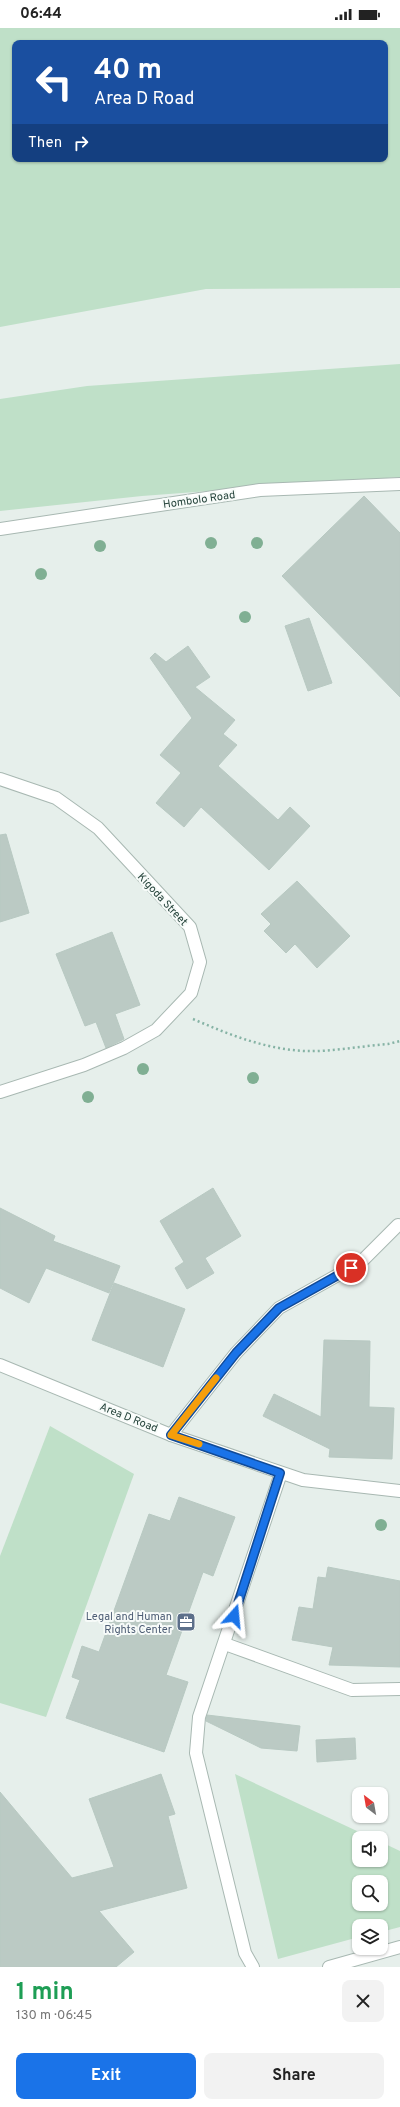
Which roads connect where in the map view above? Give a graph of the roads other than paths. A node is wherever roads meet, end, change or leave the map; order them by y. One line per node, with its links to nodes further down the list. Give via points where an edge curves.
1 (400, 484): 2 (street, Hombolo Road, via 260,490)
2 (0, 529)
3 (0, 779): 4 (street, Kigoda Street, via 56,798 98,828 190,927 200,962 191,993 156,1030 124,1048 84,1065)
4 (0, 1092)
5 (398, 1225): 7 (street, via 361,1262 279,1308 236,1353)
6 (0, 1365): 7 (street, Area D Road)
7 (171, 1435): 8 (street, Area D Road)
8 (280, 1473): 9 (street, Area D Road, via 303,1480); 10 (street)
9 (400, 1491)
10 (225, 1644): 11 (street, via 352,1690); 13 (street, via 199,1717 196,1753 245,1953)
11 (400, 1689)
12 (400, 1947): 14 (street)
13 (253, 1967)
14 (329, 1967)

